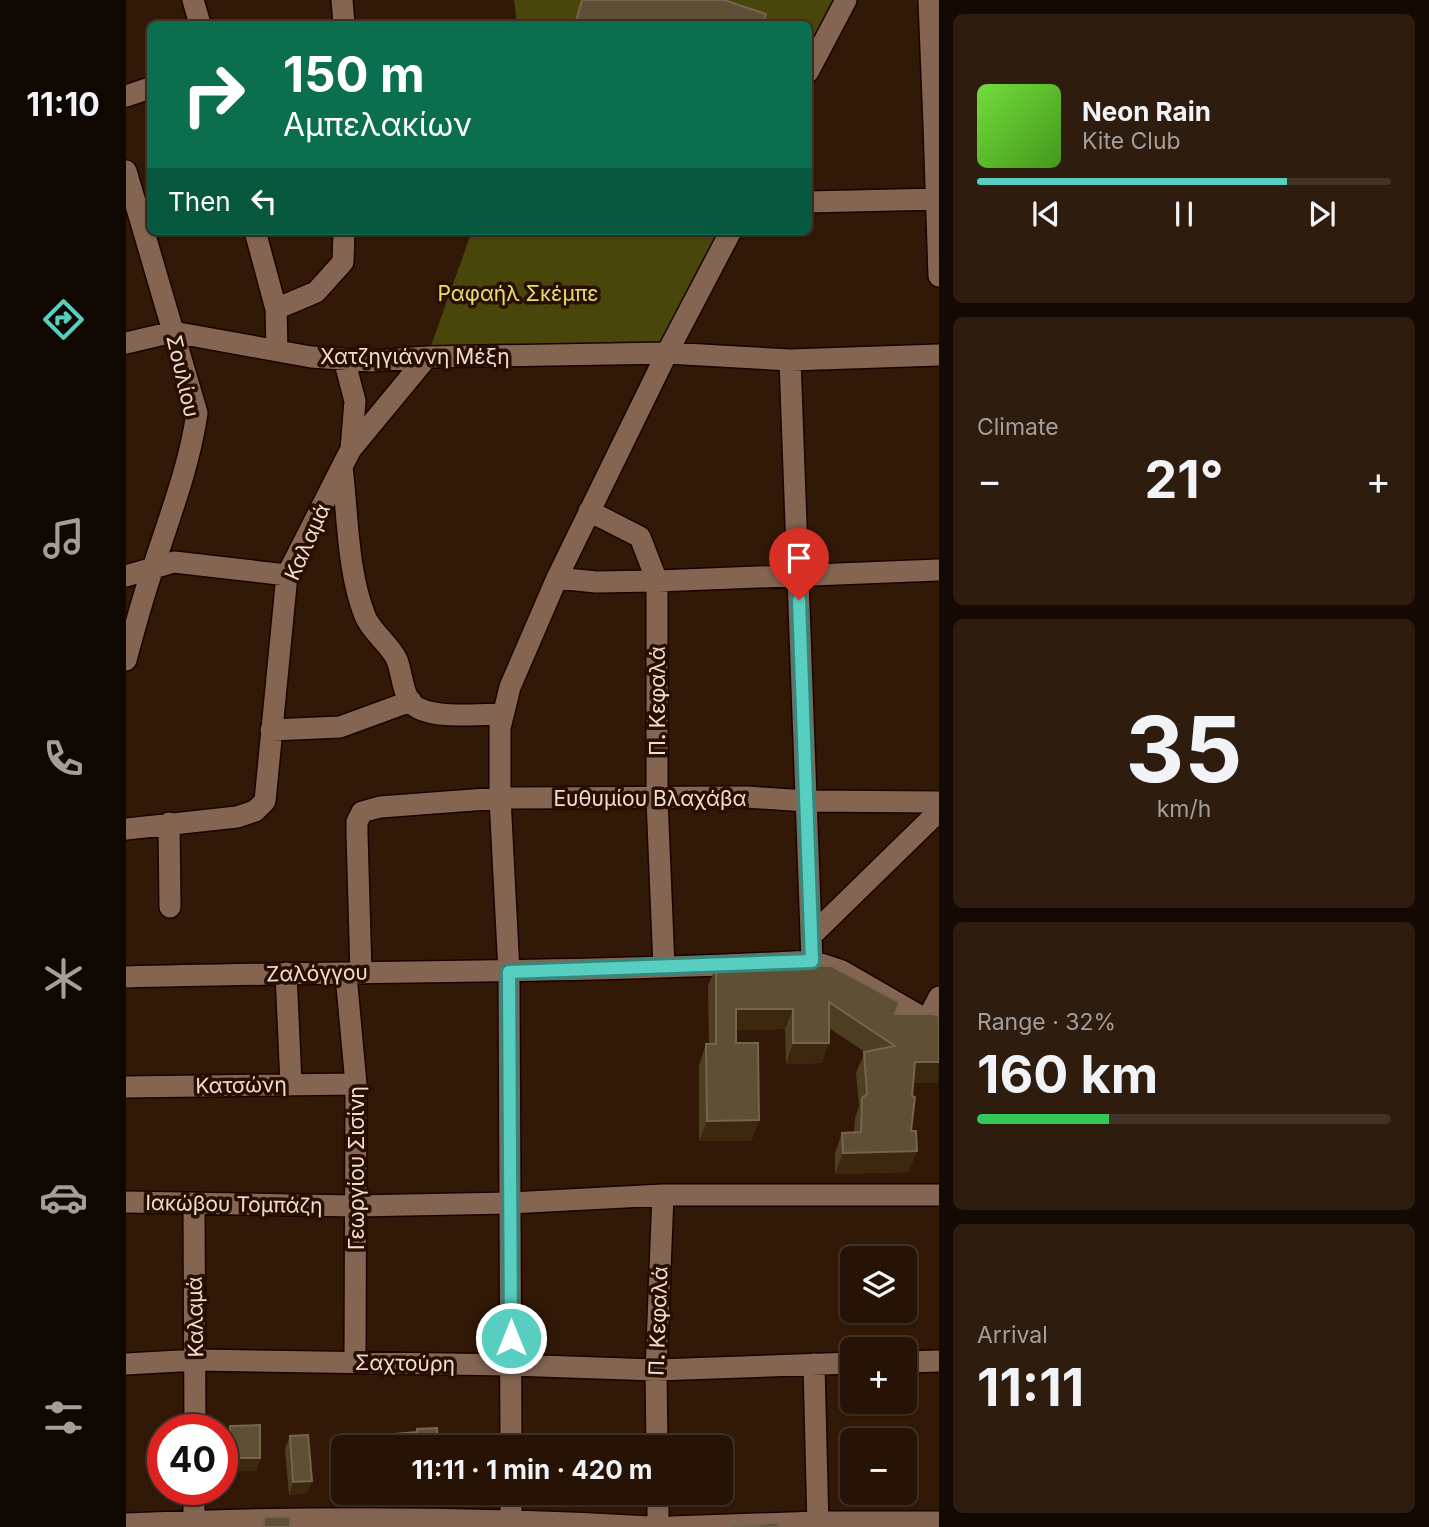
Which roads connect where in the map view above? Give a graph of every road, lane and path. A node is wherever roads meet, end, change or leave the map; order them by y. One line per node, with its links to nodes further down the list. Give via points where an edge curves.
1 (193, 0): 5 (street)
2 (342, 0): 6 (street)
3 (846, 0): 7 (street)
4 (929, 0): 10 (street)
5 (199, 21)
6 (344, 21)
7 (812, 64)
8 (147, 89): 9 (street)
9 (126, 96)
10 (936, 124): 12 (street)
11 (126, 171): 19 (street, Σουλίου)
12 (938, 199): 13 (street); 17 (street)
13 (812, 201)
14 (256, 235): 18 (street)
15 (344, 235): 18 (street, via 343,262 316,292)
16 (729, 235): 22 (street)
17 (939, 276)
18 (276, 309): 21 (street)
19 (173, 332): 20 (street, Χατζηγιάννη Μέξη); 21 (street, Χατζηγιάννη Μέξη); 29 (street, Σουλίου, via 197,414 176,502)
20 (126, 343)
21 (276, 350): 25 (street, Χατζηγιάννη Μέξη)
22 (667, 353): 24 (street, Χατζηγιάννη Μέξη); 26 (street, Χατζηγιάννη Μέξη); 28 (street)
23 (939, 355): 26 (street, Χατζηγιάννη Μέξη)
24 (426, 357): 25 (street, Χατζηγιάννη Μέξη); 27 (street, Καλαμά)
25 (344, 359): 27 (street, via 355,401)
26 (790, 360): 32 (street)
27 (347, 458): 31 (street, Καλαμά); 37 (street, via 353,572 360,599 367,620 397,659)
28 (589, 511): 34 (street); 35 (street, Π. Κεφαλά, via 640,537)
29 (153, 568): 31 (street, via 174,562); 33 (street); 36 (street, Σουλίου)
30 (939, 570): 32 (street)
31 (288, 575): 39 (street, Καλαμά)
32 (798, 575): 35 (street); 42 (street)
33 (126, 576)
34 (557, 578): 35 (street); 38 (street)
35 (657, 581): 41 (street, Π. Κεφαλά)
36 (126, 660)
37 (411, 701): 38 (street, via 427,712); 39 (street, via 340,727)
38 (503, 714): 40 (street)
39 (271, 730): 46 (street, Καλαμά, via 265,801 255,811)
40 (500, 798): 41 (street, Ευθυμίου Βλαχάβα); 45 (street, Ευθυμίου Βλαχάβα); 52 (street)
41 (657, 799): 42 (street, Ευθυμίου Βλαχάβα, via 747,797); 51 (street, Π. Κεφαλά)
42 (806, 802): 43 (street, Ευθυμίου Βλαχάβα); 49 (street)
43 (939, 802)
44 (939, 811): 49 (street)
45 (362, 812): 54 (street, Γεωργίου Σισίνη, via 357,822)
46 (169, 823): 47 (street); 48 (street)
47 (126, 829)
48 (170, 906)
49 (811, 936): 50 (street)
50 (812, 961): 51 (street, Ζαλόγγου); 57 (street, via 842,971)
51 (664, 967): 52 (street, Ζαλόγγου)
52 (509, 972): 54 (street, Ζαλόγγου); 64 (street)
53 (286, 973): 54 (street, Ζαλόγγου); 55 (street, Ζαλόγγου); 58 (street)
54 (353, 974): 59 (street, Γεωργίου Σισίνη)
55 (126, 977)
56 (939, 998): 57 (street)
57 (933, 1024)
58 (291, 1084): 59 (street, Κατσώνη); 60 (street, Κατσώνη)
59 (356, 1084): 66 (street, Γεωργίου Σισίνη)
60 (126, 1087)
61 (663, 1195): 62 (street, Ιακώβου Τομπάζη); 64 (street, Ιακώβου Τομπάζη); 75 (street, Π. Κεφαλά)
62 (939, 1195)
63 (126, 1202): 65 (street, Ιακώβου Τομπάζη)
64 (510, 1203): 66 (street, Ιακώβου Τομπάζη); 74 (street)
65 (194, 1204): 66 (street, Ιακώβου Τομπάζη); 67 (street, Καλαμά)
66 (356, 1206): 70 (street, Γεωργίου Σισίνη)
67 (196, 1360): 70 (street, Σαχτούρη); 72 (street, Σαχτούρη); 76 (street, Καλαμά)
68 (939, 1361): 69 (street)
69 (917, 1362)
70 (355, 1363): 74 (street, Σαχτούρη)
71 (840, 1363): 73 (street, Σαχτούρη)
72 (126, 1364)
73 (814, 1364): 75 (street, Σαχτούρη); 86 (street)
74 (511, 1365): 75 (street, Σαχτούρη); 77 (street)
75 (656, 1370): 78 (street, Π. Κεφαλά)
76 (195, 1414)
77 (511, 1435)
78 (657, 1435)
79 (194, 1505): 85 (street)
80 (511, 1505): 83 (street)
81 (658, 1505): 88 (street)
82 (939, 1522): 86 (street)
83 (512, 1523): 85 (street); 87 (street)
84 (126, 1524): 85 (street)
85 (194, 1524)
86 (818, 1524): 89 (street)
87 (650, 1527)
88 (658, 1527)
89 (671, 1527)

